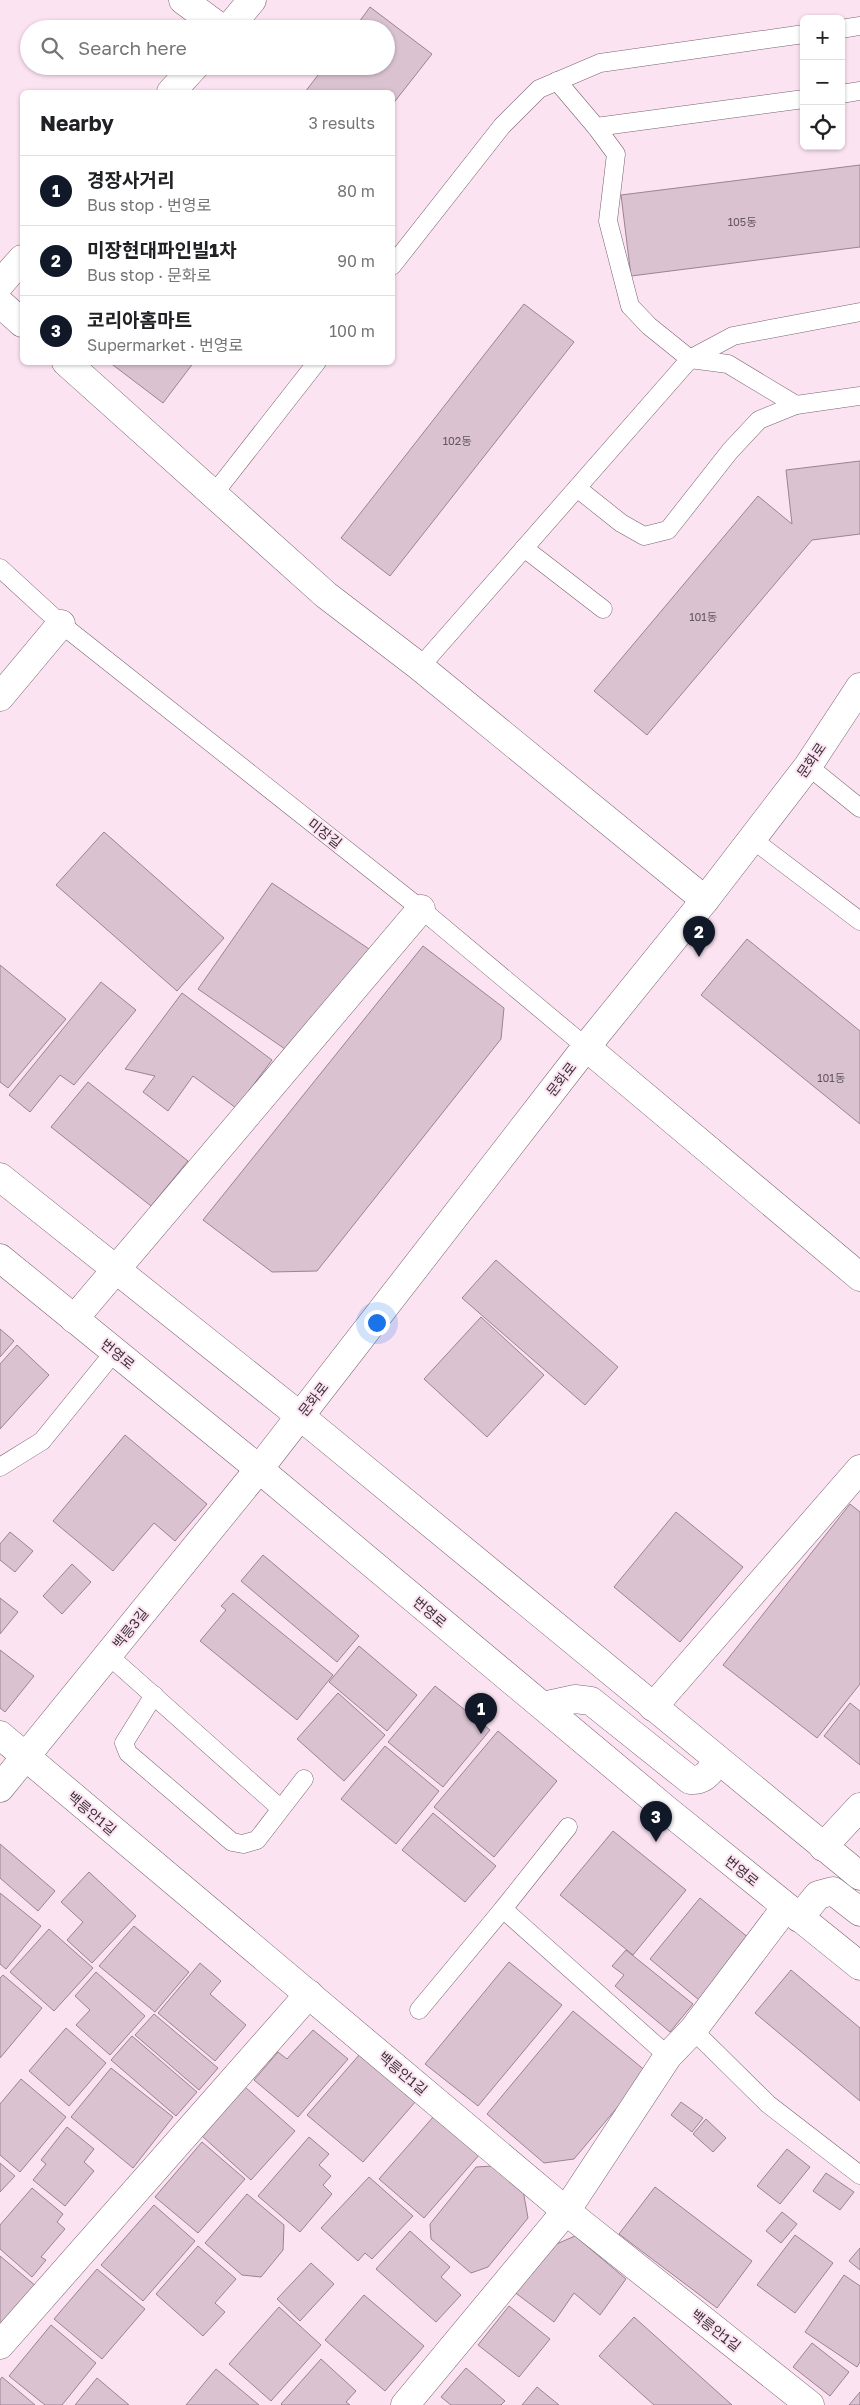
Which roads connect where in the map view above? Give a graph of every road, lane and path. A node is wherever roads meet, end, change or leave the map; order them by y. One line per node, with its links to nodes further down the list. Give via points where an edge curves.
1 (183, 0): 3 (street)
2 (252, 0): 4 (street)
3 (210, 20)
4 (235, 20)
5 (860, 26): 6 (lane)
6 (845, 28)
7 (800, 35): 9 (lane, via 600,63)
8 (187, 75): 10 (street)
9 (557, 81): 14 (lane); 16 (lane, via 539,89 502,126)
10 (173, 90)
11 (860, 91): 12 (lane)
12 (845, 93)
13 (800, 100): 14 (lane)
14 (596, 127): 21 (lane, via 616,154 608,221 630,306)
15 (20, 261): 17 (street)
16 (395, 262)
17 (0, 284)
18 (0, 303): 20 (street)
19 (860, 312): 21 (lane, via 733,336)
20 (20, 321)
21 (690, 359): 25 (lane, via 728,364); 26 (lane)
22 (69, 365): 27 (street)
23 (315, 365): 27 (lane)
24 (860, 396): 25 (lane)
25 (796, 405): 26 (lane, via 759,420 730,451 668,530 644,536 621,523)
26 (577, 488): 28 (lane)
27 (213, 495): 32 (street, via 326,595)
28 (524, 548): 30 (lane); 32 (lane)
29 (0, 568): 31 (lane, 미장길)
30 (603, 609)
31 (61, 624): 34 (street); 39 (lane, 미장길)
32 (420, 666): 38 (street)
33 (860, 687): 35 (street, 문화로)
34 (0, 697)
35 (808, 766): 36 (lane); 37 (street, 문화로)
36 (860, 808)
37 (752, 839): 38 (street, 문화로); 40 (lane)
38 (705, 900): 41 (street, 문화로)
39 (421, 909): 41 (lane, 미장길); 44 (street)
40 (860, 921)
41 (586, 1047): 45 (street); 48 (street, 문화로)
42 (0, 1177): 44 (street)
43 (0, 1258): 46 (street, 번영로)
44 (114, 1270): 46 (street); 48 (street)
45 (860, 1277)
46 (74, 1319): 47 (street, 번영로)
47 (115, 1352): 49 (lane, via 42,1440); 50 (street, 번영로)
48 (300, 1416): 50 (street, 문화로); 55 (street)
49 (0, 1467)
50 (259, 1469): 52 (street, 백릉3길); 54 (street, 번영로)
51 (860, 1469): 55 (street)
52 (108, 1655): 53 (lane); 57 (street, 백릉3길)
53 (154, 1695): 62 (lane); 62 (lane, via 124,1743 128,1754 232,1842 243,1844 257,1840)
54 (543, 1706): 58 (street, via 575,1699 591,1701 690,1780 705,1778); 67 (street, 번영로)
55 (654, 1707): 58 (street)
56 (0, 1735): 57 (street, 백릉안1길)
57 (26, 1757): 60 (street, 백릉3길); 70 (street, 백릉안1길)
58 (718, 1762): 64 (street)
59 (304, 1778): 62 (lane)
60 (0, 1788)
61 (860, 1807): 64 (street)
62 (280, 1808)
63 (568, 1827): 66 (lane)
64 (823, 1847): 65 (street)
65 (860, 1876)
66 (502, 1909): 71 (lane); 73 (lane)
67 (792, 1912): 68 (street, via 818,1895 833,1891); 69 (street, 번영로); 72 (street)
68 (860, 1912)
69 (860, 1966)
70 (310, 1994): 75 (street, 백릉안1길); 76 (street)
71 (419, 2010)
72 (693, 2030): 73 (street); 74 (lane, via 768,2104)
73 (668, 2056): 75 (street)
74 (860, 2175)
75 (566, 2211): 77 (street); 78 (street, 백릉안1길)
76 (0, 2344)
77 (405, 2405)
78 (810, 2405)

